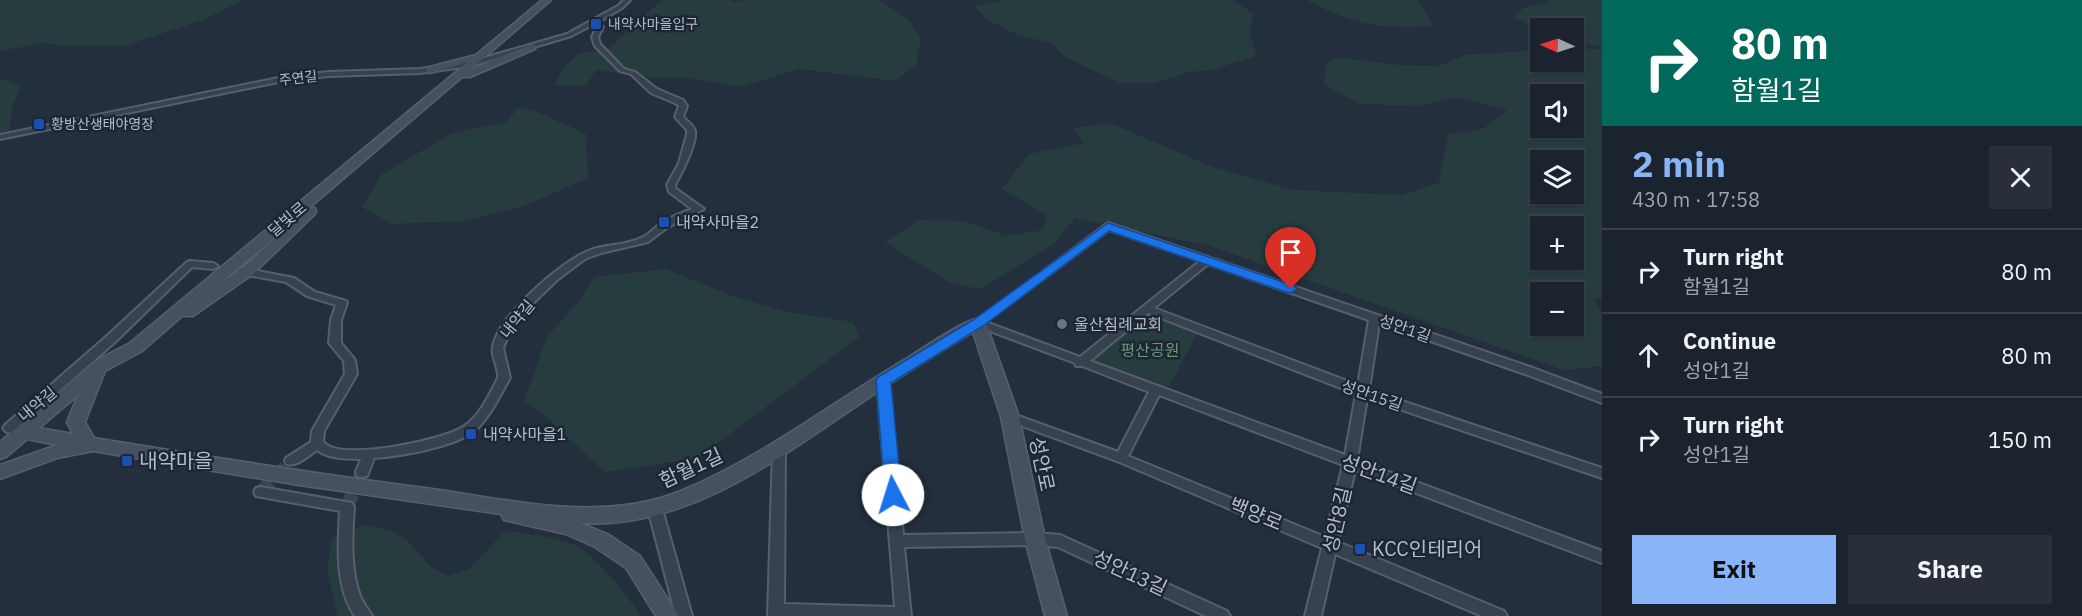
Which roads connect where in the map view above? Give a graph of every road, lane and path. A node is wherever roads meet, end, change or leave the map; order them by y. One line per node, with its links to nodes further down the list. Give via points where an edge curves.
1 (548, 0): 4 (main road, 달빛로)
2 (627, 0): 3 (street)
3 (594, 21): 5 (street, 주연길, via 581,30); 31 (street, 내약길, via 600,27 594,40 622,70 633,73 654,91 683,106 679,117 691,134 683,163 671,185 672,190 699,209 665,225 651,237 582,255 550,281 503,333 497,354 504,378 478,421 466,430 434,443)
4 (516, 27): 5 (main road, via 512,43); 6 (main road, 달빛로)
5 (532, 47): 7 (street, 주연길); 9 (main road)
6 (487, 51): 7 (main road, 달빛로); 8 (main road)
7 (471, 64): 8 (street, 주연길); 9 (main road, 달빛로)
8 (430, 70): 9 (main road, via 441,72 448,79); 10 (street, 주연길, via 282,79)
9 (445, 86): 11 (main road, 달빛로)
10 (0, 137)
11 (347, 168): 14 (main road, via 324,196); 18 (main road, 달빛로)
12 (1206, 261): 15 (street); 16 (street, 성안1길); 17 (street, 성안1길, via 1108,226)
13 (213, 266): 26 (street, 내약길, via 190,264 9,428)
14 (244, 271): 18 (main road); 27 (street, via 290,280 310,294 342,303 336,320 335,344 353,366 318,431)
15 (1146, 309): 19 (street); 23 (street, 성안15길)
16 (1375, 318): 23 (street, 성안8길); 24 (street, 성안1길)
17 (978, 323): 19 (street, 성안14길); 21 (main road, 함월1길); 25 (main road, 성안로)
18 (136, 347): 20 (main road, 달빛로)
19 (1080, 363): 22 (street, 성안14길)
20 (103, 364): 26 (main road, 달빛로); 28 (main road, via 76,422)
21 (883, 380): 29 (main road, 함월1길); 42 (street)
22 (1156, 390): 32 (street); 34 (street, 성안14길)
23 (1362, 392): 34 (street, 성안8길); 37 (street, 성안15길)
24 (1602, 399)
25 (1010, 417): 32 (street, 백양로); 41 (main road, 성안로)
26 (22, 432): 28 (main road); 30 (main road, 달빛로)
27 (317, 444): 31 (street, 내약길, via 325,451); 33 (street)
28 (91, 445): 35 (main road, via 54,452); 39 (main road)
29 (779, 447): 40 (main road, 함월1길, via 715,484); 45 (street)
30 (0, 452)
31 (369, 456): 36 (street)
32 (1121, 458): 43 (street, 백양로)
33 (291, 461)
34 (1350, 463): 43 (street, 성안8길); 44 (street, 성안14길)
35 (0, 471)
36 (362, 472)
37 (1602, 473)
38 (261, 492): 47 (street, via 347,507 345,538 351,587)
39 (471, 501): 40 (main road, via 572,514 617,514); 48 (main road, via 521,518 569,527 603,541 633,562)
40 (655, 508): 49 (street, 함월1길)
41 (1035, 539): 42 (street, 성안13길); 50 (main road, 성안로); 51 (street, 성안13길, via 1060,542)
42 (897, 541): 46 (street)
43 (1332, 545): 52 (street, 성안8길); 53 (street, 백양로)
44 (1602, 557)
45 (776, 614): 46 (street)
46 (903, 615)
47 (364, 616)
48 (668, 616)
49 (684, 616)
50 (1056, 616)
51 (1222, 616)
52 (1314, 616)
53 (1499, 616)

